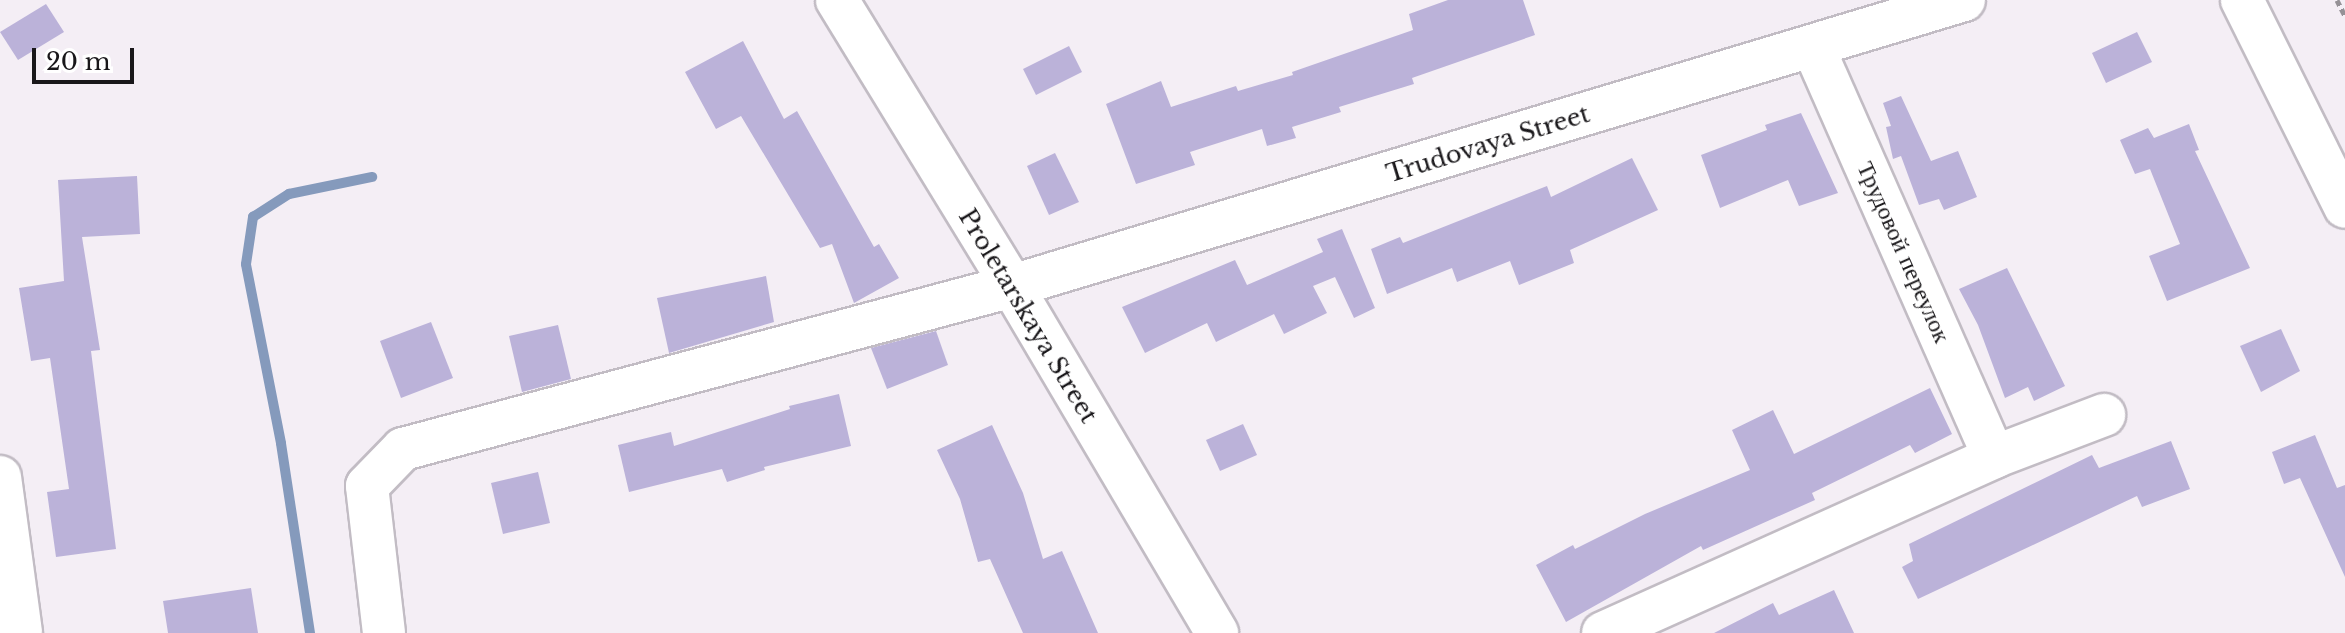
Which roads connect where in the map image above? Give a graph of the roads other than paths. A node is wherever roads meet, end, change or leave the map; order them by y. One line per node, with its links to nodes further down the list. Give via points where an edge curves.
1 (837, 0): 6 (street, Proletarskaya Street)
2 (1964, 0): 4 (street, Trudovaya Street)
3 (2242, 0): 5 (street)
4 (1814, 48): 6 (street, Trudovaya Street); 8 (street, Трудовой переулок)
5 (2345, 207)
6 (1012, 286): 11 (street, Trudovaya Street, via 403,449 367,486); 12 (street, Proletarskaya Street)
7 (2104, 415): 8 (street)
8 (1994, 457): 13 (street)
9 (0, 477): 10 (street)
10 (21, 633)
11 (384, 633)
12 (1217, 633)
13 (1603, 633)

